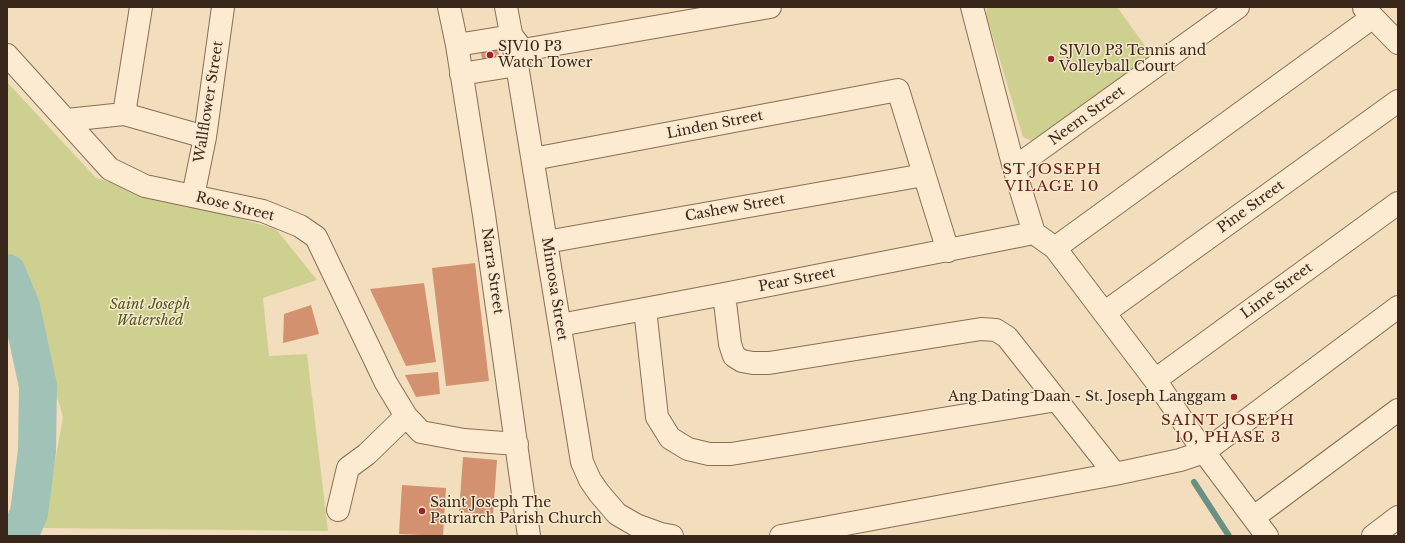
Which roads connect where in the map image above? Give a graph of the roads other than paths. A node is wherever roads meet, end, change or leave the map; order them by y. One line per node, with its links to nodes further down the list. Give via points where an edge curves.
1 (141, 7): 15 (street)
2 (223, 7): 17 (street, Wallflower Street)
3 (449, 7): 10 (street, Narra Street)
4 (506, 7): 11 (street, Mimosa Street)
5 (770, 7): 11 (street)
6 (972, 7): 19 (street)
7 (1238, 7): 19 (street, Neem Street)
8 (1368, 12): 9 (street); 25 (street)
9 (1398, 43)
10 (457, 45): 11 (street); 13 (street, Narra Street)
11 (517, 50): 13 (street); 18 (street, Mimosa Street)
12 (7, 55): 16 (street, Rose Street)
13 (461, 74): 36 (street, Narra Street)
14 (1398, 101): 30 (street, Pine Street)
15 (124, 114): 16 (street); 17 (street)
16 (67, 120): 21 (street, Rose Street, via 110,169 145,186)
17 (205, 137): 21 (street, Wallflower Street)
18 (533, 159): 20 (street, Linden Street, via 898,90); 24 (street, Mimosa Street)
19 (1014, 168): 23 (street)
20 (924, 175): 24 (street, Cashew Street); 26 (street)
21 (193, 196): 35 (street, Rose Street, via 263,212 300,226 316,236 386,383)
22 (1398, 203): 32 (street, Lime Street)
23 (1034, 233): 25 (street); 26 (street, Pear Street)
24 (546, 242): 31 (street, Mimosa Street)
25 (1055, 248): 30 (street)
26 (948, 251): 27 (street, Pear Street)
27 (724, 294): 29 (street, Pear Street); 33 (street, via 730,344 734,356 742,361 769,363 981,329 996,330 1007,337)
28 (1398, 307): 37 (street)
29 (645, 309): 31 (street, Pear Street); 33 (street, via 656,417 670,438 688,449 708,454 731,454)
30 (1104, 313): 32 (street)
31 (560, 325): 42 (street, Mimosa Street, via 582,462 590,480 617,514 636,525)
32 (1155, 380): 37 (street)
33 (1057, 400): 38 (street)
34 (1398, 410): 40 (street)
35 (406, 416): 36 (street, Rose Street, via 421,432 464,440); 39 (street, via 348,468)
36 (517, 444): 43 (street, Narra Street)
37 (1204, 452): 38 (street, via 1180,460); 40 (street)
38 (1115, 474): 44 (street)
39 (338, 510)
40 (1254, 517): 45 (street)
41 (1398, 517): 46 (street)
42 (667, 535)
43 (529, 536)
44 (781, 536)
45 (1267, 536)
46 (1373, 536)

